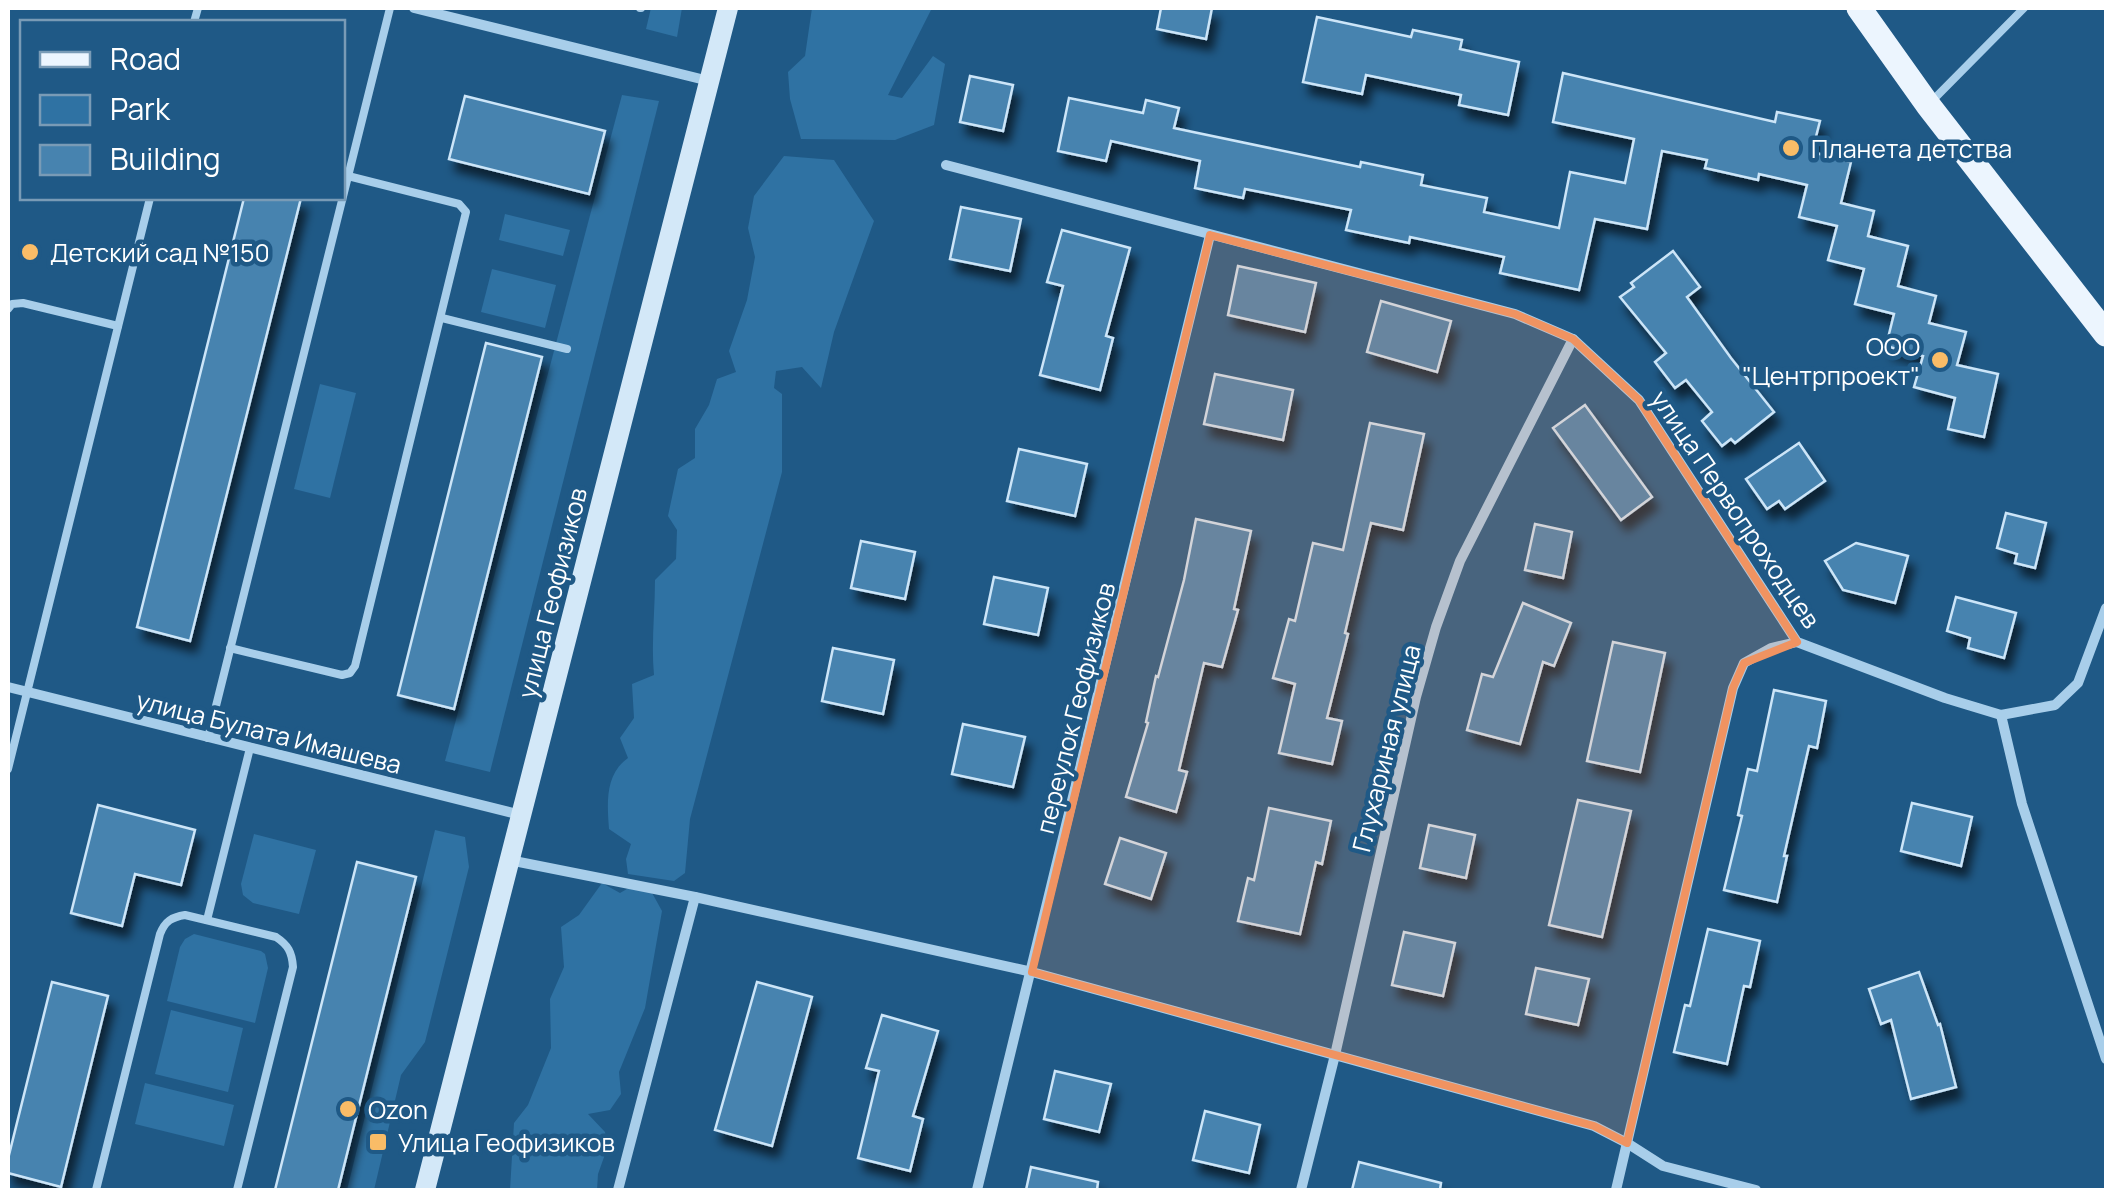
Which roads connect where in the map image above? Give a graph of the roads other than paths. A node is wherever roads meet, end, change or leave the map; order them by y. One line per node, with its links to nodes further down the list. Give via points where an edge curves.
1 (390, 8): 9 (lane)
2 (414, 8): 6 (street)
3 (728, 8): 6 (street, улица Геофизиков)
4 (1859, 8): 7 (main road)
5 (2024, 8): 7 (lane)
6 (709, 81): 29 (street, улица Геофизиков)
7 (1928, 105): 17 (main road)
8 (946, 165): 13 (street, улица Первопроходцев)
9 (348, 176): 10 (lane); 15 (lane, via 464,207)
10 (345, 188)
11 (150, 200): 16 (lane)
12 (342, 200): 22 (lane)
13 (1210, 234): 18 (street, улица Первопроходцев, via 1515,314); 33 (street, переулок Геофизиков)
14 (8, 309): 16 (lane, via 23,302)
15 (442, 318): 19 (lane); 22 (lane, via 353,670 342,676)
16 (118, 326): 24 (lane)
17 (2106, 334)
18 (1573, 339): 21 (street, улица Первопроходцев, via 1639,400); 34 (street, Глухариная улица, via 1460,560 1436,626)
19 (568, 349)
20 (2106, 608): 25 (street, улица Первопроходцев, via 2078,683 2055,704)
21 (1797, 642): 25 (street, улица Первопроходцев); 36 (street, via 1744,664 1733,688)
22 (230, 648): 26 (lane)
23 (8, 688): 24 (street, улица Булата Имашева)
24 (27, 692): 26 (street, улица Булата Имашева); 28 (lane)
25 (2001, 715): 35 (street, via 2022,804)
26 (208, 738): 27 (street, улица Булата Имашева)
27 (250, 748): 29 (street, улица Булата Имашева); 32 (lane)
28 (8, 769)
29 (521, 816): 30 (street, улица Геофизиков)
30 (510, 860): 31 (street); 39 (street, улица Геофизиков)
31 (695, 897): 33 (street); 40 (street)
32 (207, 920): 37 (lane, via 175,916 160,934); 38 (lane, via 276,937 292,956)
33 (1032, 972): 34 (street); 41 (street, переулок Геофизиков)
34 (1335, 1056): 36 (street, via 1594,1126); 42 (street, Глухариная улица)
35 (2106, 1059)
36 (1627, 1143): 43 (street); 44 (street, via 1663,1166)
37 (96, 1190)
38 (237, 1190)
39 (424, 1190)
40 (618, 1190)
41 (978, 1190)
42 (1301, 1190)
43 (1616, 1190)
44 (1756, 1190)

